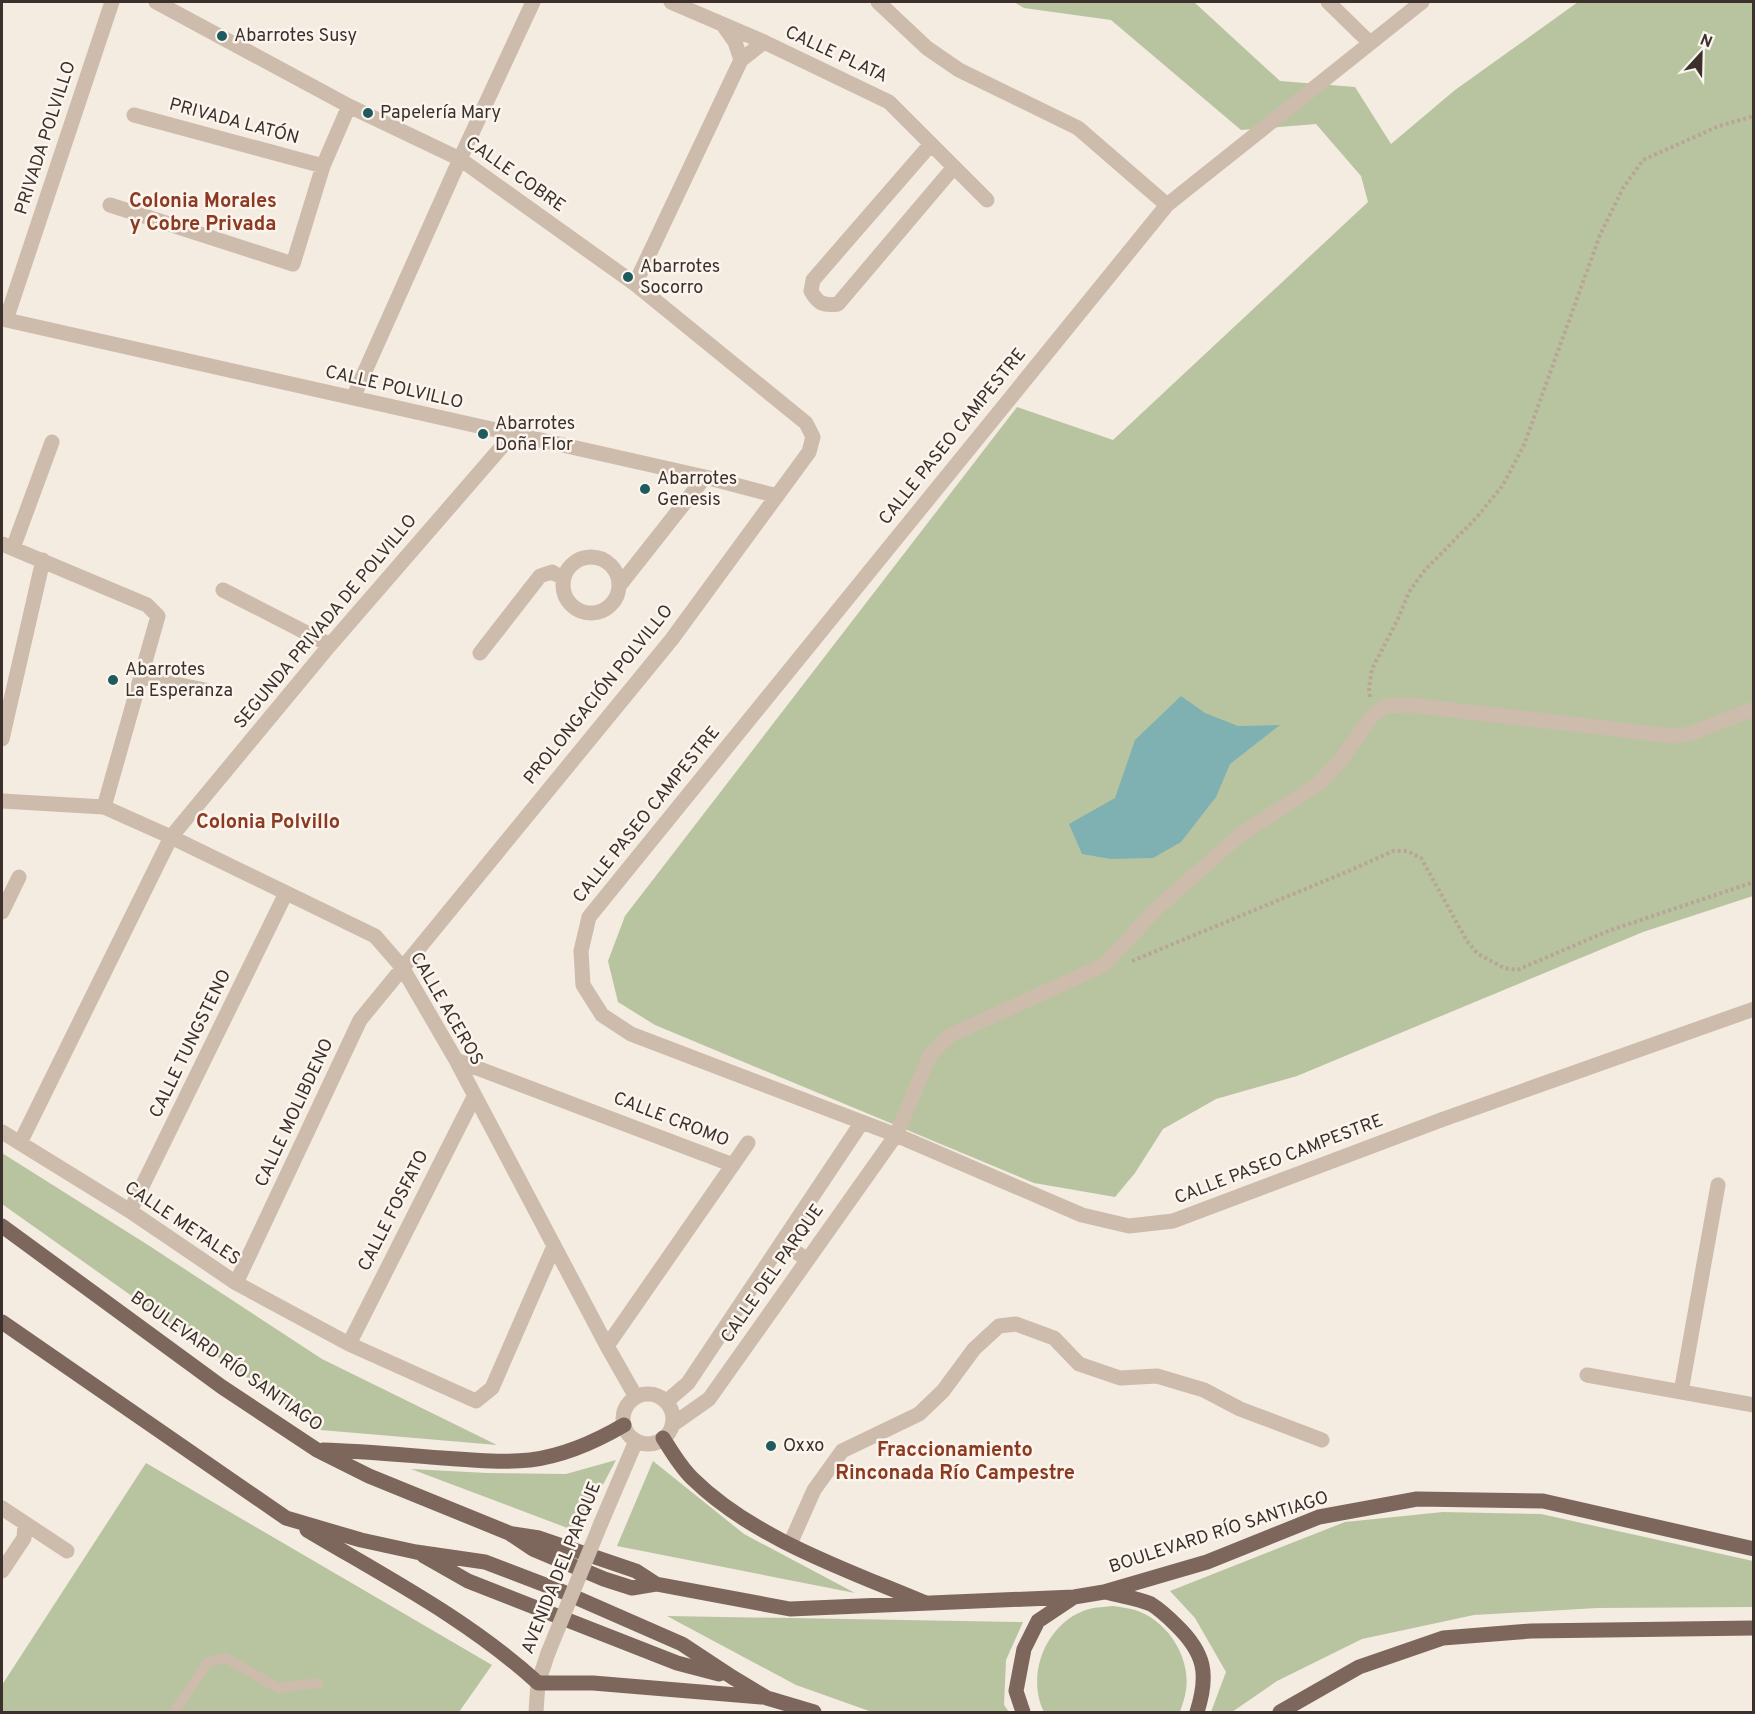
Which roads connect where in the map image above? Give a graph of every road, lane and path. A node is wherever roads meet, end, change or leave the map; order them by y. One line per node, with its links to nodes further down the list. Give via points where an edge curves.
1 (112, 2): 23 (street, PRIVADA POLVILLO)
2 (156, 2): 12 (street, CALLE COBRE)
3 (533, 2): 16 (street)
4 (671, 2): 8 (street, CALLE PLATA)
5 (878, 2): 21 (street, via 927,48 959,70 1078,129)
6 (1328, 2): 10 (street)
7 (1422, 2): 10 (street, CALLE PASEO CAMPESTRE)
8 (723, 25): 9 (street, CALLE PLATA); 11 (street)
9 (764, 42): 11 (street); 15 (street, CALLE PLATA, via 889,102)
10 (1369, 42): 21 (street, CALLE PASEO CAMPESTRE)
11 (741, 60): 22 (street)
12 (349, 106): 16 (street, CALLE COBRE); 17 (street)
13 (134, 114): 17 (street, PRIVADA LATÓN)
14 (1754, 116): 40 (path, via 1719,126 1643,160 1623,188 1600,235 1524,445 1503,485 1409,592 1372,669)
15 (931, 144): 18 (street, CALLE PLATA); 18 (street, via 813,280 811,291 816,301 827,306 838,304)
16 (460, 159): 22 (street, CALLE COBRE); 24 (street)
17 (322, 166): 20 (street, via 293,264)
18 (954, 167): 19 (street, CALLE PLATA)
19 (987, 200)
20 (110, 205)
21 (1167, 205): 54 (street, CALLE PASEO CAMPESTRE, via 589,917 581,951 583,985 602,1015 631,1034)
22 (634, 284): 26 (street, CALLE COBRE, via 806,423)
23 (4, 320): 24 (street, CALLE POLVILLO)
24 (353, 398): 25 (street, CALLE POLVILLO)
25 (513, 435): 28 (street, CALLE POLVILLO); 35 (street, SEGUNDA PRIVADA DE POLVILLO)
26 (813, 437): 29 (street, PROLONGACIÓN POLVILLO, via 809,452)
27 (52, 442): 30 (street)
28 (705, 477): 29 (street, CALLE POLVILLO); 33 (street)
29 (777, 496): 50 (street, PROLONGACIÓN POLVILLO, via 672,639)
30 (7, 546): 31 (street)
31 (43, 560): 37 (street, via 147,605 158,616); 41 (street)
32 (563, 578): 33 (street, via 573,564 597,558 613,568); 33 (street, via 569,603 586,612 595,613 612,604); 36 (street, via 552,572 540,576)
33 (619, 586)
34 (223, 590): 35 (street)
35 (330, 645): 44 (street, SEGUNDA PRIVADA DE POLVILLO)
36 (480, 653)
37 (141, 677): 38 (street); 43 (street)
38 (205, 690)
39 (1754, 709): 40 (street, via 1689,734 1673,736 1411,705 1386,706)
40 (1372, 716): 49 (street, via 1318,784 1240,836 1155,910)
41 (2, 739)
42 (2, 801): 43 (street, CALLE ACEROS)
43 (104, 807): 44 (street, CALLE ACEROS)
44 (171, 837): 47 (street, CALLE ACEROS); 57 (street)
45 (19, 877): 48 (street)
46 (1754, 882): 49 (path, via 1608,931 1517,970 1504,968 1478,954 1421,858 1407,851 1393,851 1166,948 1133,961)
47 (286, 893): 50 (street, CALLE ACEROS, via 375,936); 61 (street, CALLE TUNGSTENO)
48 (2, 912)
49 (1104, 965): 56 (street, CALLE DEL PARQUE, via 949,1036 930,1055)
50 (402, 967): 52 (street, CALLE ACEROS); 66 (street, CALLE MOLIBDENO, via 360,1020)
51 (1754, 1010): 56 (street, CALLE PASEO CAMPESTRE, via 1441,1120 1173,1221 1129,1226 1082,1215)
52 (456, 1060): 53 (street, CALLE ACEROS); 59 (street, CALLE CROMO)
53 (474, 1096): 64 (street, CALLE ACEROS); 68 (street, CALLE FOSFATO)
54 (862, 1122): 56 (street, CALLE PASEO CAMPESTRE); 63 (street, CALLE DEL PARQUE)
55 (2, 1132): 57 (street, CALLE METALES)
56 (896, 1134): 65 (street, CALLE DEL PARQUE)
57 (20, 1143): 61 (street, CALLE METALES)
58 (748, 1143): 59 (street)
59 (733, 1165): 69 (street, CALLE CROMO)
60 (1718, 1185): 71 (street)
61 (130, 1211): 66 (street, CALLE METALES)
62 (4, 1230): 80 (main road, BOULEVARD RÍO SANTIAGO, via 222,1387)
63 (782, 1242): 65 (street); 73 (street, CALLE DEL PARQUE, via 688,1383)
64 (554, 1246): 68 (street, CALLE METALES, via 492,1388 476,1401); 69 (street, CALLE ACEROS)
65 (807, 1259): 76 (street, CALLE DEL PARQUE, via 709,1399)
66 (236, 1283): 68 (street, CALLE METALES)
67 (2, 1322): 82 (main road)
68 (349, 1344)
69 (607, 1346): 72 (street, CALLE ACEROS)
70 (1587, 1375): 71 (street)
71 (1681, 1392): 74 (street)
72 (636, 1397): 73 (street, via 652,1394); 75 (street, via 625,1409)
73 (666, 1402): 76 (street, via 671,1409)
74 (1754, 1405)
75 (624, 1425): 79 (street); 80 (main road, via 576,1448 531,1460)
76 (672, 1425): 77 (street)
77 (663, 1438): 79 (street, via 654,1443); 84 (main road, via 691,1479 755,1526)
78 (1322, 1440): 84 (street, via 1240,1409 1204,1390 1157,1377 1120,1378 1079,1364 1054,1338 1016,1324 999,1326 974,1349 919,1414 842,1451 814,1490)
79 (636, 1441): 95 (street, AVENIDA DEL PARQUE, bridge)
80 (317, 1450): 91 (main road, BOULEVARD RÍO SANTIAGO, via 369,1476 509,1533 533,1550 632,1588 656,1584 790,1609)
81 (2, 1508): 83 (street)
82 (286, 1518): 87 (main road); 95 (main road, via 460,1621)
83 (25, 1524): 86 (street); 88 (street, via 24,1538)
84 (790, 1544): 91 (main road)
85 (1754, 1549): 89 (main road, BOULEVARD RÍO SANTIAGO, via 1543,1501 1417,1499 1319,1517 1206,1562)
86 (67, 1551)
87 (416, 1552): 93 (main road, via 468,1581 677,1663); 93 (main road, via 485,1562 561,1591 682,1644)
88 (2, 1571)
89 (1104, 1592): 90 (main road, BOULEVARD RÍO SANTIAGO); 101 (main road, via 1151,1604 1191,1640 1203,1666 1204,1691)
90 (1074, 1598): 91 (main road, BOULEVARD RÍO SANTIAGO); 100 (main road, via 1038,1621 1024,1649 1016,1691)
91 (928, 1604)
92 (1754, 1628): 102 (main road, via 1531,1631 1443,1638 1359,1667)
93 (732, 1677): 96 (main road)
94 (318, 1683): 97 (lane, via 278,1688 226,1658 208,1662)
95 (538, 1683): 96 (main road, via 593,1683); 98 (street, AVENIDA DEL PARQUE)
96 (767, 1698): 99 (main road)
97 (174, 1713)
98 (536, 1713)
99 (814, 1713)
100 (1023, 1713)
101 (1197, 1713)
102 (1280, 1713)

